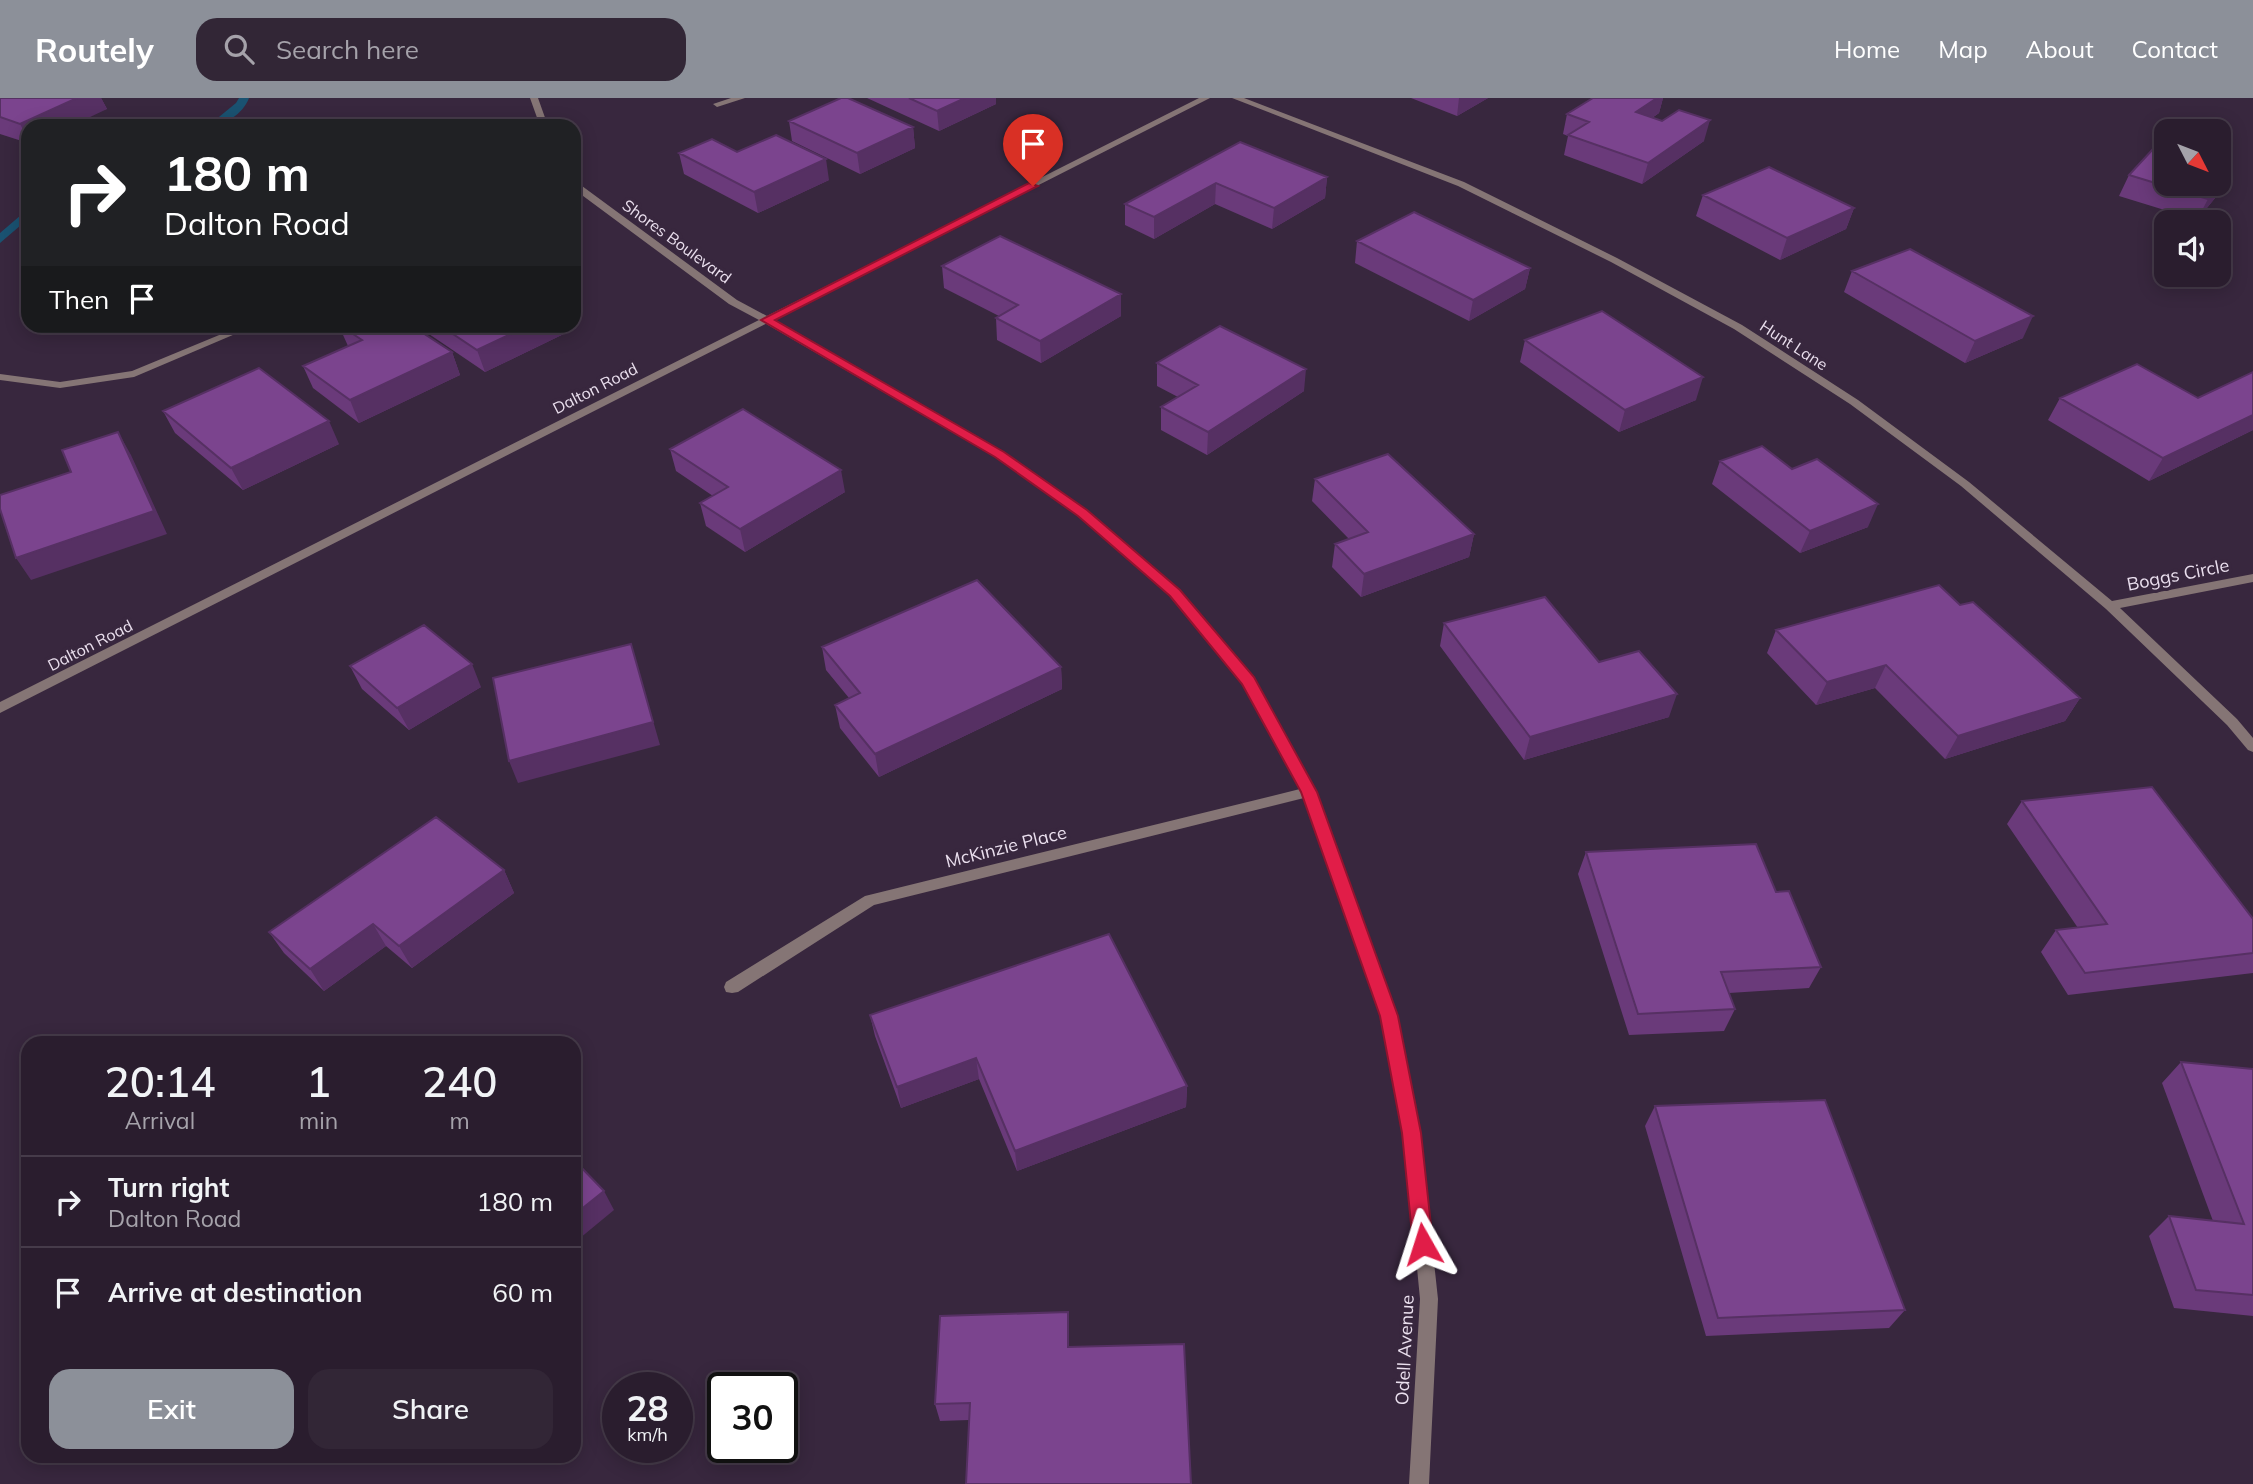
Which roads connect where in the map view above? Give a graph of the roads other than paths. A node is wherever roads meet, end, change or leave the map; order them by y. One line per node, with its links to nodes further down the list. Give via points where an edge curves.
1 (534, 98): 6 (street)
2 (741, 98): 5 (street)
3 (1206, 98): 8 (street, Dalton Road)
4 (1236, 98): 12 (street, Hunt Lane, via 1461,184 1738,327 1854,402 1965,484)
5 (717, 104)
6 (542, 119)
7 (581, 191): 8 (street, Shores Boulevard, via 733,302)
8 (767, 320): 13 (street, Dalton Road); 15 (street, Odell Avenue, via 999,454 1142,563 1175,593 1248,681)
9 (233, 333): 10 (street, via 134,373 60,386)
10 (0, 377)
11 (2253, 578): 12 (street, Boggs Circle)
12 (2110, 607): 14 (street, Hunt Lane)
13 (0, 708)
14 (2253, 747)
15 (1309, 792): 16 (street, McKinzie Place, via 870,900); 17 (street, Odell Avenue, via 1389,1016 1412,1133 1429,1299)
16 (732, 987)
17 (1419, 1484)

